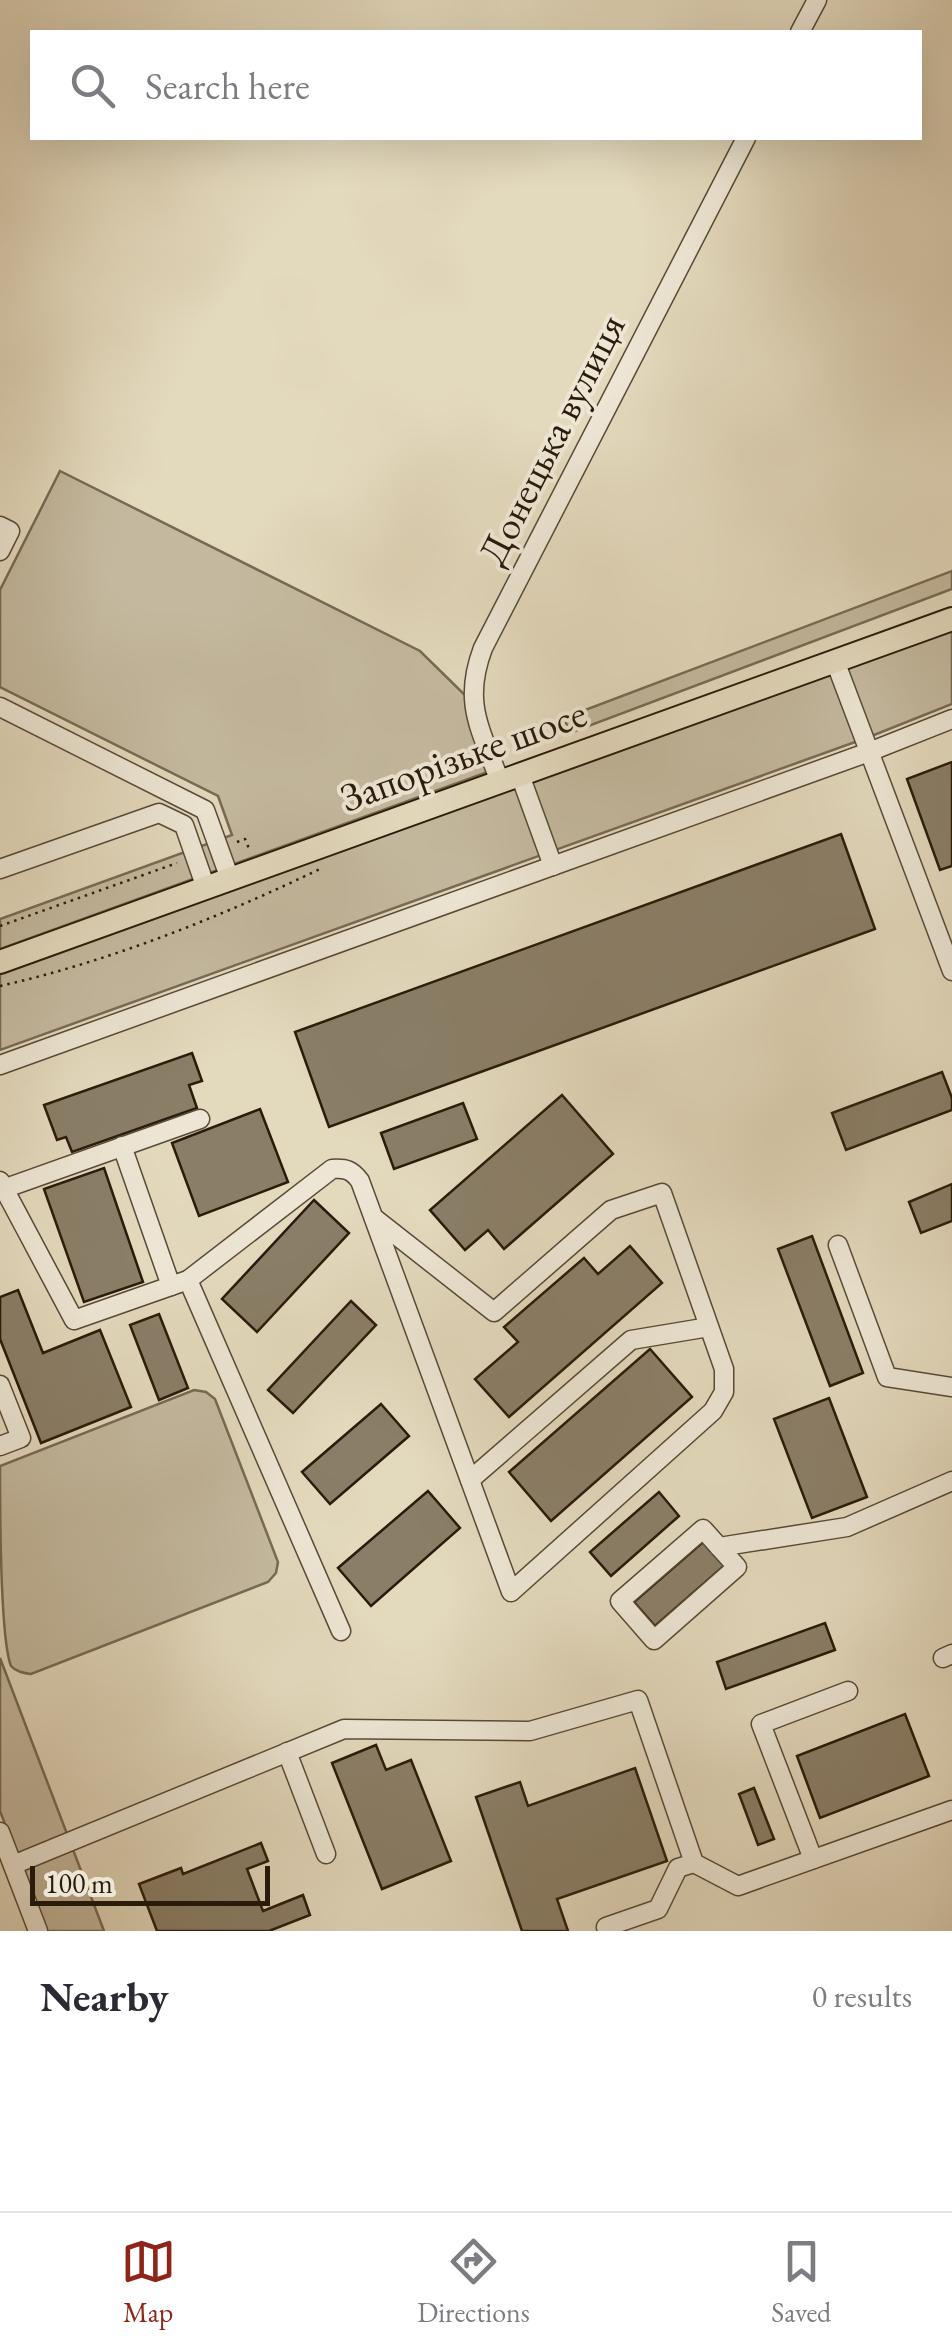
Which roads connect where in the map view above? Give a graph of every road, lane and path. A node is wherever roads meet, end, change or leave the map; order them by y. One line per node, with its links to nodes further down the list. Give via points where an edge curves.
1 (817, 0): 2 (street)
2 (801, 30)
3 (745, 140): 11 (street, Донецька вулиця, via 473,674 472,701)
4 (0, 526): 5 (street, via 10,531)
5 (0, 551)
6 (952, 619): 7 (main road, Запорізьке шосе)
7 (835, 661): 10 (street); 11 (main road, Запорізьке шосе)
8 (0, 708): 12 (street)
9 (952, 719): 10 (street)
10 (870, 752): 15 (street); 22 (street)
11 (510, 778): 15 (street, Донецька вулиця); 17 (main road, Запорізьке шосе)
12 (169, 792): 13 (street); 17 (street, via 205,810)
13 (159, 813): 16 (street); 18 (street, via 184,825)
14 (180, 862): 20 (path)
15 (553, 866): 24 (street)
16 (0, 869)
17 (230, 879): 18 (main road, Запорізьке шосе)
18 (206, 888): 21 (main road, Запорізьке шосе)
19 (264, 896): 23 (path, via 57,973)
20 (0, 926)
21 (0, 962)
22 (952, 971)
23 (0, 986)
24 (0, 1065)
25 (200, 1119): 26 (street)
26 (122, 1146): 27 (street); 30 (street)
27 (1, 1185): 30 (street, via 74,1320)
28 (373, 1218): 30 (street, via 354,1172 332,1169); 31 (street, via 494,1312 611,1210 662,1193); 35 (street)
29 (838, 1246): 33 (street, via 887,1376)
30 (180, 1283): 38 (street)
31 (709, 1327): 35 (street, via 631,1340); 35 (street, via 724,1369 724,1392 712,1412 511,1592)
32 (0, 1385): 34 (street, via 21,1438)
33 (952, 1387)
34 (0, 1446)
35 (470, 1480)
36 (952, 1481): 37 (street, via 846,1526)
37 (719, 1547): 37 (street, via 737,1567 654,1640 620,1602 703,1528)
38 (340, 1630)
39 (848, 1691): 44 (street, via 761,1724)
40 (288, 1752): 43 (street); 45 (street, via 344,1729 530,1732 638,1700); 46 (street)
41 (952, 1810): 44 (street)
42 (0, 1832): 46 (street)
43 (326, 1854)
44 (812, 1860): 45 (street, via 738,1886)
45 (694, 1863): 47 (street, via 678,1868 658,1909)
46 (13, 1865): 48 (street)
47 (606, 1927)
48 (38, 1931)

